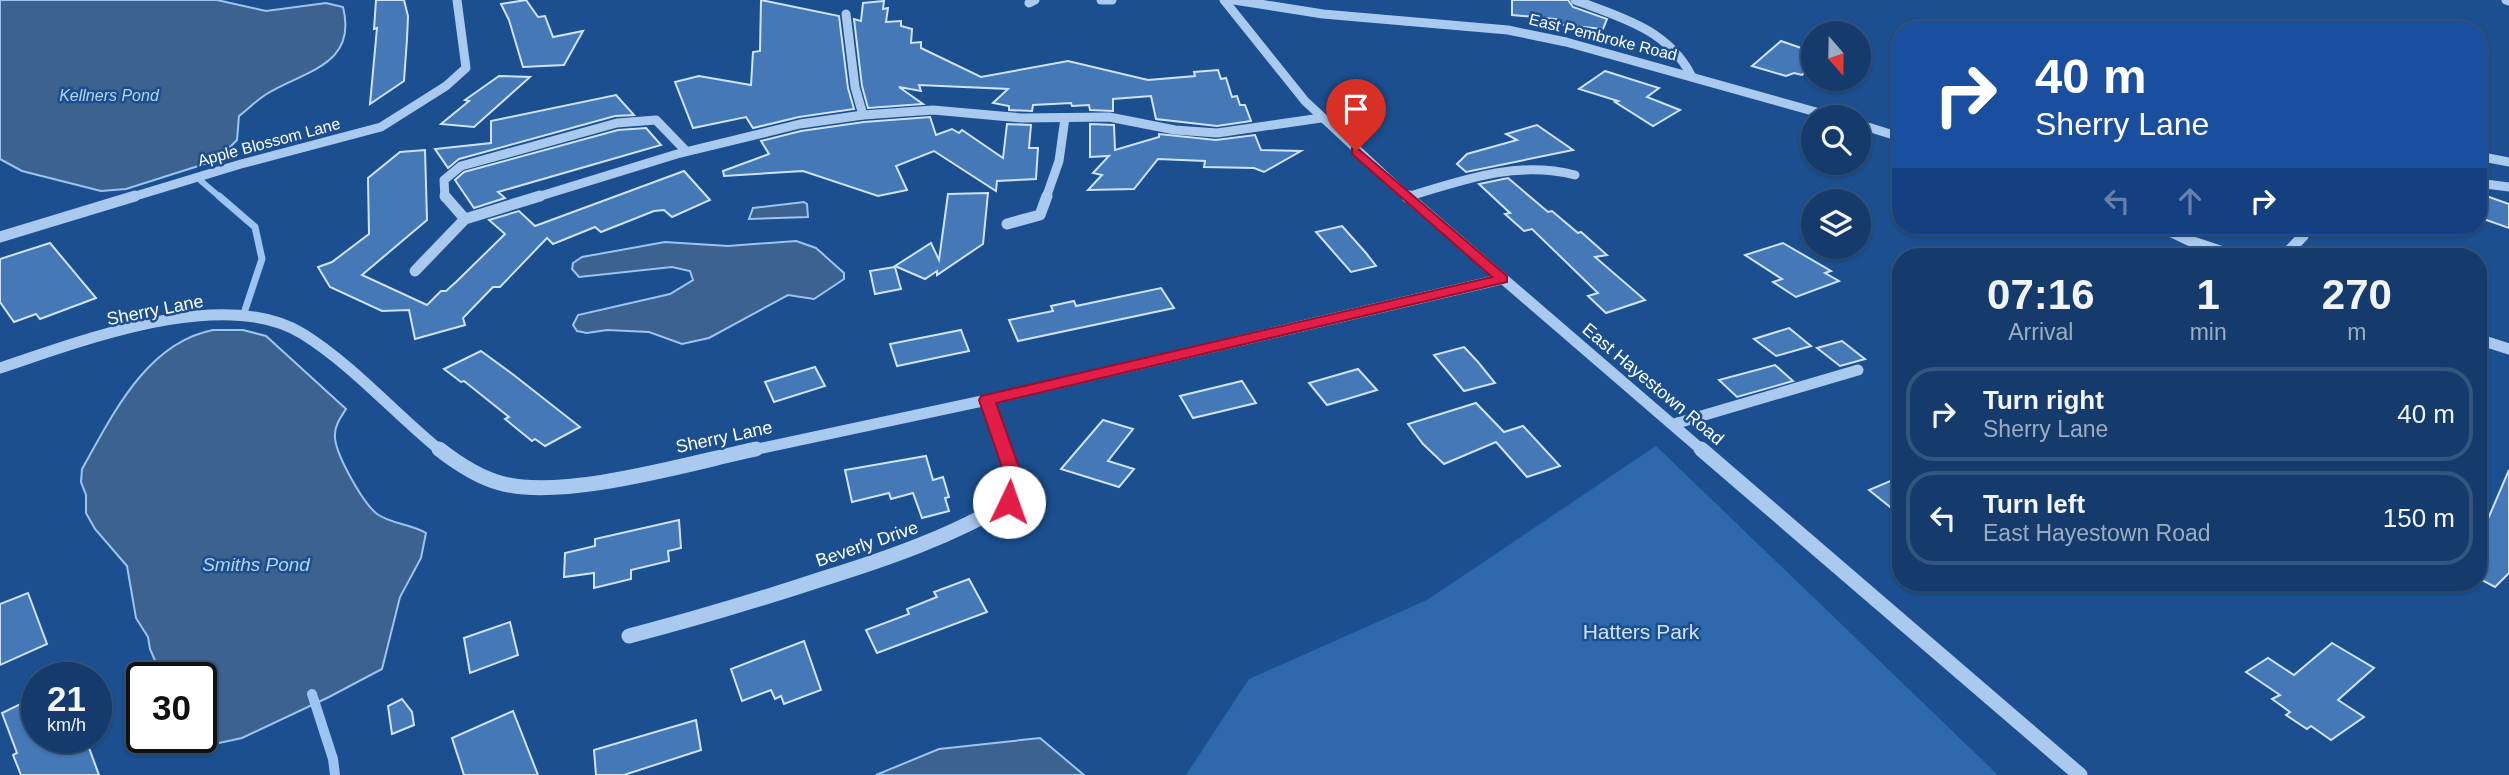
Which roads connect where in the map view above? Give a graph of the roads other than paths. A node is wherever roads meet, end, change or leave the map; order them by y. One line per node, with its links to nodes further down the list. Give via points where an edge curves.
1 (457, 0): 26 (street, Apple Blossom Lane, via 466,68 400,117 358,135 241,164)
2 (1101, 0): 3 (street)
3 (1112, 0)
4 (1224, 0): 12 (street, East Hayestown Road)
5 (1234, 0): 8 (street, East Pembroke Road, via 1323,14 1508,30)
6 (1575, 0): 8 (street, via 1651,31 1672,45)
7 (846, 14): 10 (street)
8 (1692, 75): 9 (street, East Pembroke Road)
9 (1801, 107)
10 (863, 115): 11 (street, via 933,110); 15 (street, via 800,124)
11 (1065, 118): 12 (street, via 1109,117 1175,130 1217,132); 23 (street, via 1059,161 1040,215)
12 (1321, 118): 21 (street, East Hayestown Road)
13 (1871, 128): 14 (street)
14 (1892, 135)
15 (686, 151): 22 (street); 22 (street, via 656,120 641,119 461,166 444,180 445,199)
16 (2487, 158): 17 (street)
17 (2509, 162)
18 (1575, 175): 21 (street, via 1553,167 1502,170)
19 (2487, 184): 20 (street)
20 (2509, 187)
21 (1407, 197): 30 (street, East Hayestown Road)
22 (465, 219): 29 (street)
23 (1007, 224)
24 (2178, 235): 27 (street)
25 (2304, 235): 28 (lane)
26 (0, 237)
27 (2211, 248)
28 (2292, 248)
29 (415, 271)
30 (1502, 279): 35 (street, Sherry Lane); 36 (street, East Hayestown Road)
31 (2487, 341): 32 (street)
32 (2509, 349)
33 (0, 368): 35 (street, Sherry Lane, via 117,333 198,317 268,319 322,346 452,459 499,483 536,488 592,484)
34 (1858, 370): 36 (street)
35 (987, 400): 37 (street, Beverly Drive, via 1012,470 1009,502 918,547 744,606)
36 (1674, 424): 38 (street, East Hayestown Road)
37 (629, 636)
38 (2080, 775)

